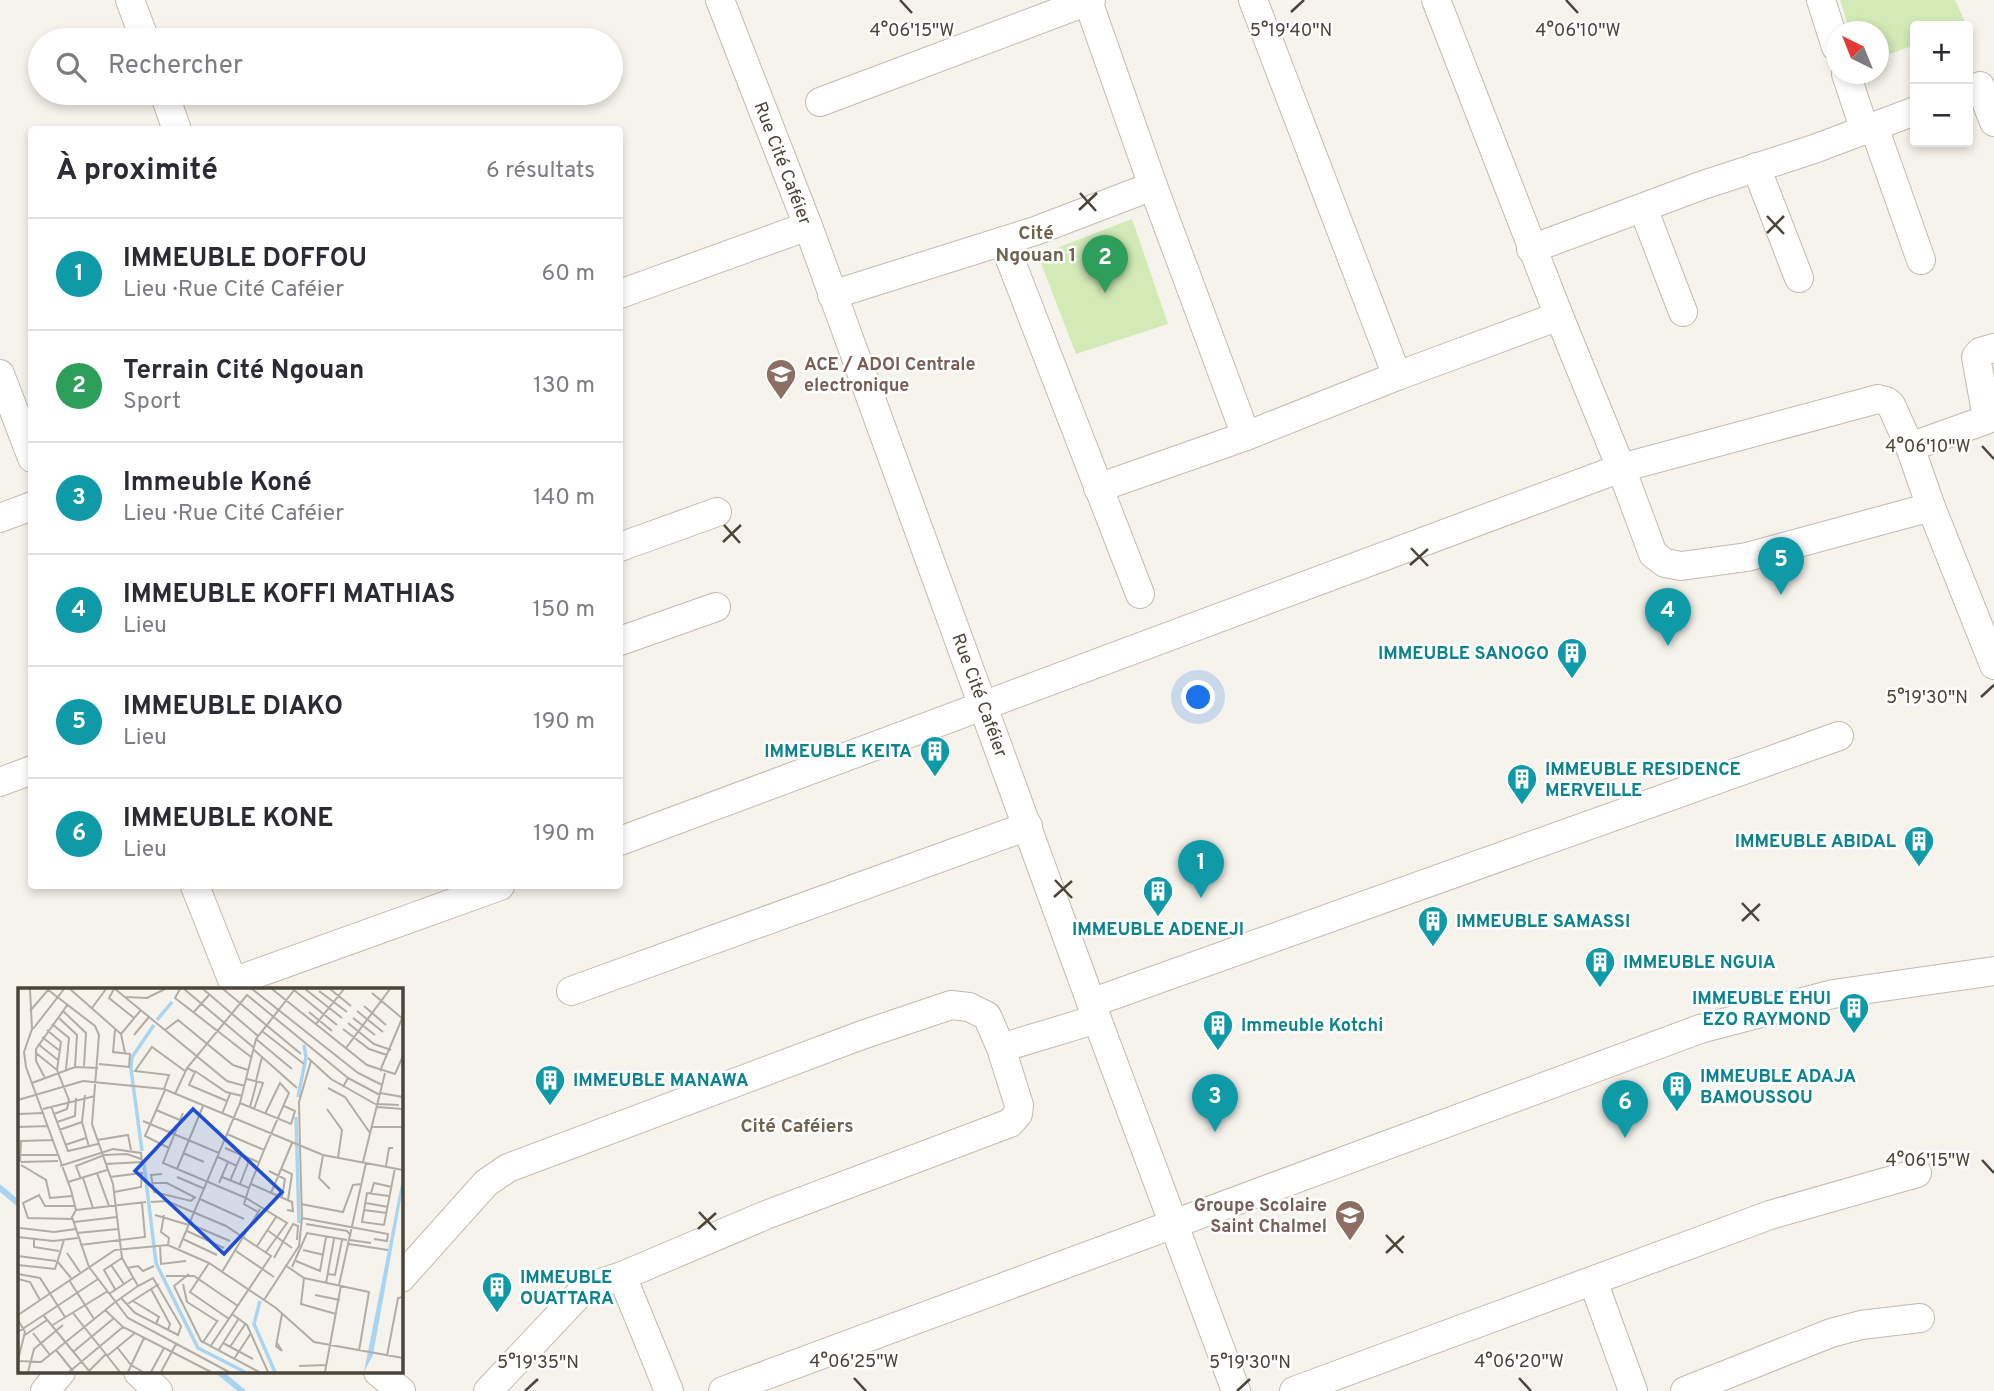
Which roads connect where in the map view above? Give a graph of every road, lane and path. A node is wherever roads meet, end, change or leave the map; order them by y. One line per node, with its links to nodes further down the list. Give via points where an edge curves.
1 (130, 0): 8 (street)
2 (720, 0): 20 (street, Rue Cité Caféier)
3 (1254, 0): 31 (street)
4 (1436, 0): 22 (street)
5 (1821, 0): 7 (street)
6 (1090, 1): 11 (street); 18 (street)
7 (1828, 21)
8 (140, 28)
9 (1850, 84): 16 (street)
10 (1981, 86): 14 (street)
11 (820, 102)
12 (168, 105): 15 (street)
13 (1910, 113): 16 (street)
14 (1994, 122)
15 (176, 126)
16 (1869, 129): 17 (street); 23 (street)
17 (1756, 167): 19 (street); 24 (street)
18 (1153, 186): 21 (street); 33 (street)
19 (1643, 208): 22 (street); 27 (street)
20 (808, 226): 25 (street); 26 (street, Rue Cité Caféier)
21 (1003, 241): 26 (street); 37 (street)
22 (1531, 249): 28 (street)
23 (1921, 260)
24 (1799, 278)
25 (623, 294)
26 (832, 295): 47 (street, Rue Cité Caféier)
27 (1683, 312)
28 (1559, 316): 31 (street); 36 (street)
29 (1994, 348): 32 (street, via 1976,357)
30 (0, 374): 35 (street)
31 (1397, 376): 33 (street)
32 (1991, 418): 34 (street)
33 (1247, 436): 37 (street)
34 (1910, 447): 36 (street, via 1891,405 1878,399); 38 (street)
35 (28, 448)
36 (1621, 468): 38 (street, via 1653,554 1665,563 1681,566 1747,557); 47 (street)
37 (1098, 488): 43 (street)
38 (1931, 507): 46 (street)
39 (28, 508): 41 (street)
40 (718, 512): 42 (street)
41 (0, 518)
42 (623, 546)
43 (1140, 594)
44 (716, 607): 45 (street)
45 (623, 639)
46 (1994, 666)
47 (985, 705): 51 (street, Rue Cité Caféier); 52 (street)
48 (1839, 736): 57 (street)
49 (28, 772): 50 (street)
50 (0, 782)
51 (1028, 826): 56 (street); 57 (street, Rue Cité Caféier)
52 (623, 840)
53 (196, 889): 54 (street, via 233,982)
54 (470, 891)
55 (1994, 971): 60 (street, via 1833,994 1700,1029)
56 (571, 991)
57 (1094, 1011): 58 (street); 60 (street, Rue Cité Caféier)
58 (1001, 1048): 61 (street, via 1019,1105 1010,1123 766,1215); 62 (street, via 987,1016 951,1005 508,1168 486,1184)
59 (1917, 1172): 63 (street, via 1770,1215)
60 (1175, 1223): 73 (street); 74 (street, Rue Cité Caféier)
61 (622, 1276): 71 (street, via 585,1288); 72 (street)
62 (402, 1277)
63 (1593, 1281): 75 (street); 76 (street)
64 (1920, 1318): 77 (street, via 1830,1333)
65 (59, 1374): 68 (street)
66 (140, 1374): 69 (street)
67 (380, 1374): 70 (street)
68 (45, 1391)
69 (158, 1391)
70 (401, 1391)
71 (488, 1391)
72 (669, 1391)
73 (723, 1391)
74 (1237, 1391)
75 (1294, 1391)
76 (1633, 1391)
77 (1685, 1391)

